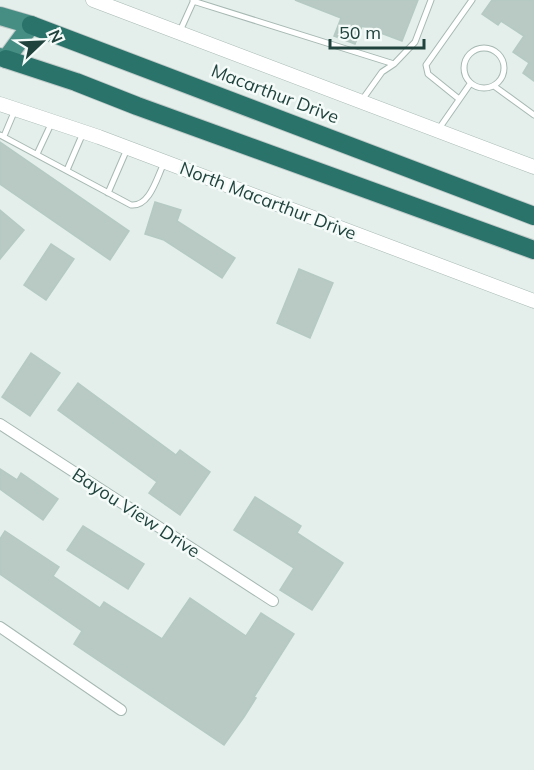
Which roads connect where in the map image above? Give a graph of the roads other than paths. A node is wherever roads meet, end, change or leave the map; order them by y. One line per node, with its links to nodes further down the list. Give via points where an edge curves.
1 (93, 0): 5 (street)
2 (431, 0): 10 (lane, via 415,42)
3 (472, 0): 13 (lane, via 426,65 428,74)
4 (194, 1): 8 (lane); 10 (lane)
5 (107, 3): 8 (street)
6 (0, 16): 7 (highway, Macarthur Drive)
7 (32, 25): 9 (highway); 28 (highway, Macarthur Drive)
8 (179, 33): 14 (street)
9 (2, 61): 31 (highway, via 76,82)
10 (394, 64): 14 (lane, via 382,72)
11 (470, 84): 12 (lane, via 481,89); 12 (lane, via 463,71 466,57 484,48 498,53 504,64 502,77); 13 (lane)
12 (494, 86): 17 (lane)
13 (459, 99): 19 (lane)
14 (361, 102): 19 (street)
15 (0, 104): 16 (street, North Macarthur Drive)
16 (16, 109): 18 (street, North Macarthur Drive); 21 (lane)
17 (534, 115)
18 (52, 120): 20 (street, North Macarthur Drive); 23 (lane)
19 (437, 131): 25 (street)
20 (84, 132): 22 (street, North Macarthur Drive); 26 (lane)
21 (2, 135): 23 (lane)
22 (128, 148): 24 (street, North Macarthur Drive); 27 (lane)
23 (36, 154): 26 (lane)
24 (165, 162): 27 (lane, via 141,204 131,205); 32 (street, North Macarthur Drive)
25 (534, 167)
26 (67, 170): 27 (lane)
27 (108, 193)
28 (501, 203): 29 (highway); 30 (highway, Macarthur Drive)
29 (534, 210)
30 (534, 216)
31 (534, 250)
32 (534, 301)
33 (0, 424): 34 (street, Bayou View Drive)
34 (273, 601)
35 (0, 627): 36 (street)
36 (121, 710)

